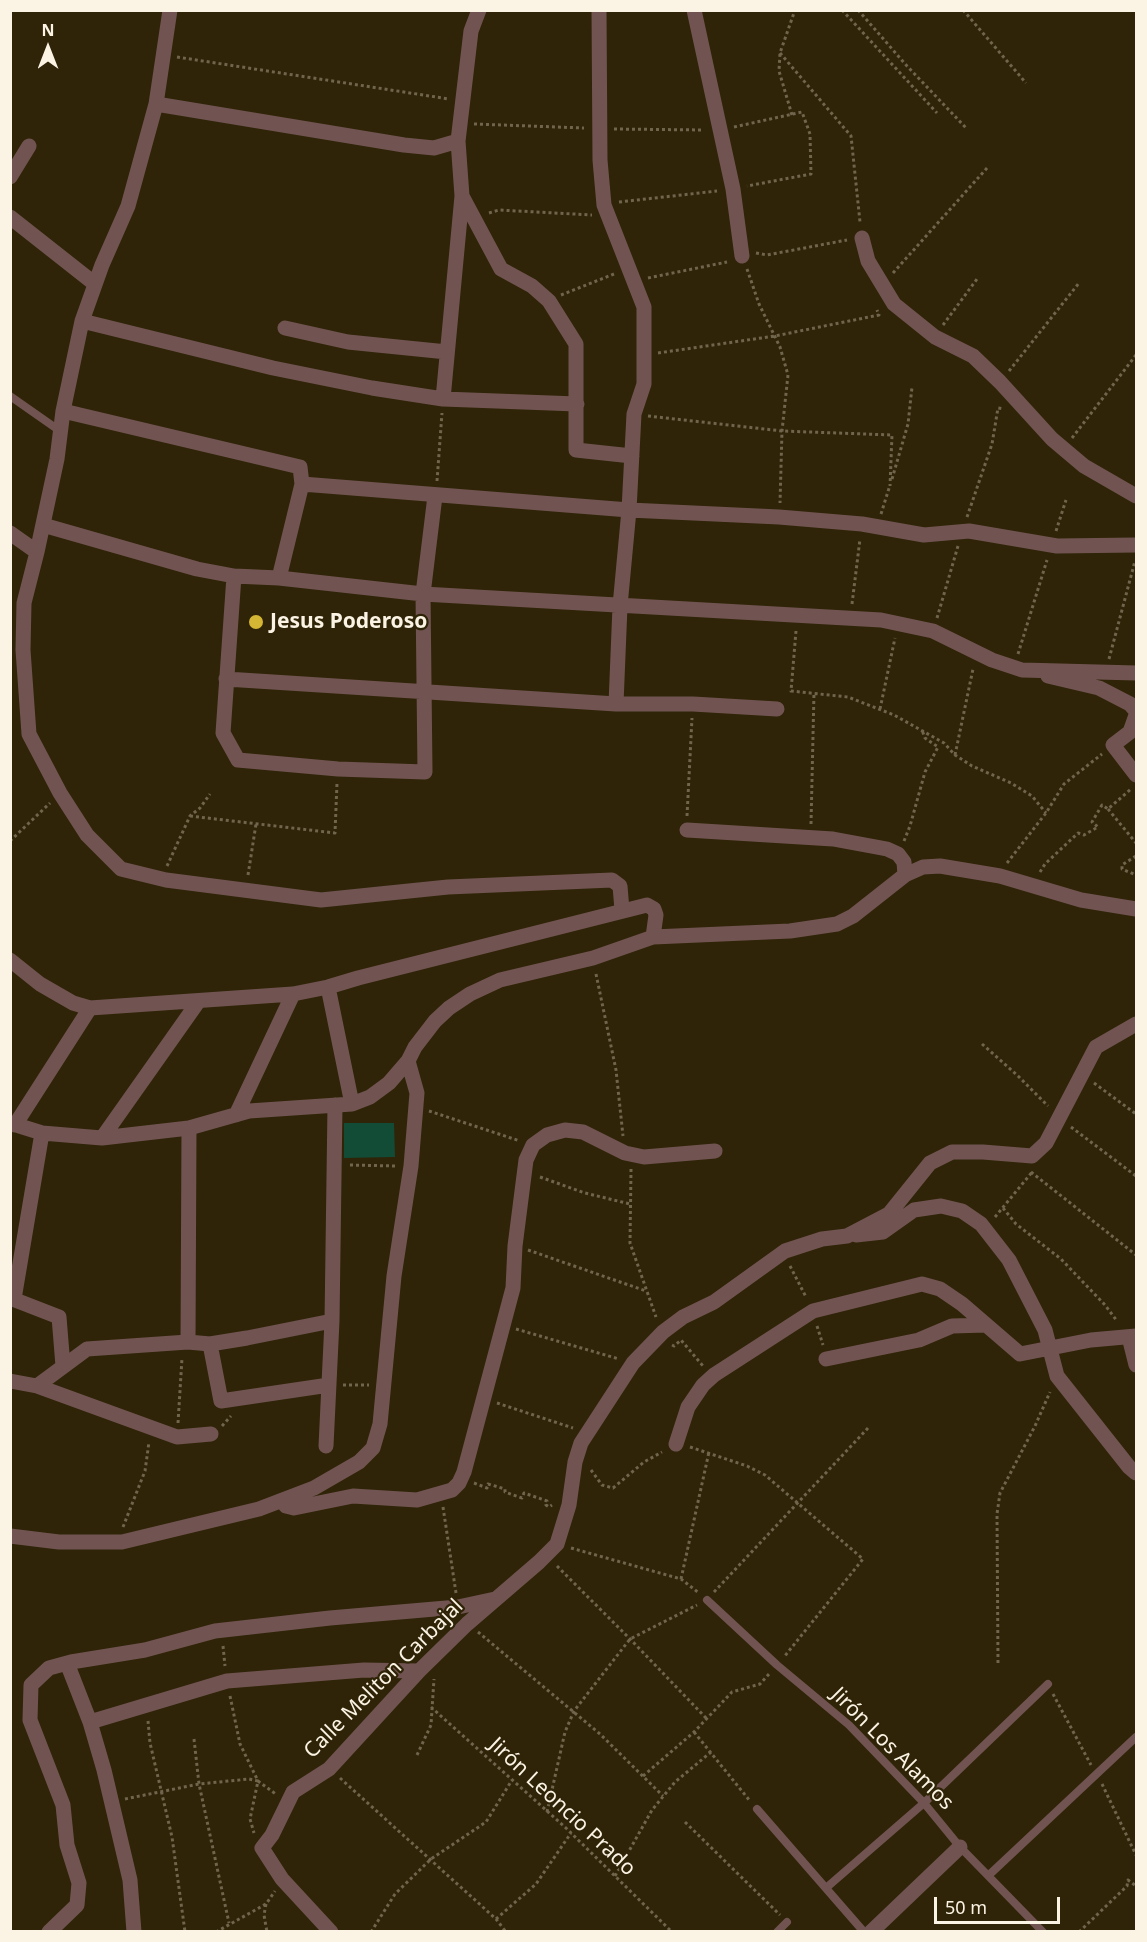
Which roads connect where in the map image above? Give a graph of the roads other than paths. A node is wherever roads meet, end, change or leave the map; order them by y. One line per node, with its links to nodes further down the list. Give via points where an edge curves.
1 (170, 10): 5 (street)
2 (479, 10): 6 (street, via 471,31)
3 (600, 10): 22 (street, via 600,160 604,205 644,307 644,384 634,414)
4 (694, 10): 12 (street, via 733,189)
5 (156, 104): 6 (street, via 404,146 434,148); 13 (street, via 128,206)
6 (458, 141): 9 (street)
7 (29, 146): 8 (street)
8 (10, 177)
9 (462, 196): 16 (street); 19 (street, via 501,269 532,286 549,301 576,344)
10 (10, 218): 13 (street)
11 (862, 238): 25 (street, via 868,261 894,304 935,337 973,356 1084,466)
12 (742, 256)
13 (95, 284): 14 (street)
14 (82, 321): 18 (street, via 273,368); 20 (street)
15 (285, 328): 16 (street, via 348,342)
16 (447, 352): 18 (street)
17 (10, 396): 21 (lane)
18 (443, 399): 19 (street)
19 (577, 404): 22 (street, via 576,450)
20 (63, 411): 21 (street); 23 (street, via 300,467)
21 (60, 431): 27 (street)
22 (632, 456): 26 (street)
23 (302, 484): 24 (street); 32 (street)
24 (435, 496): 26 (street); 33 (street)
25 (1137, 496)
26 (629, 510): 29 (street, via 870,525 924,536 969,531 1052,545); 34 (street)
27 (43, 525): 30 (street); 31 (street)
28 (10, 533): 30 (street)
29 (1137, 545)
30 (37, 552): 46 (street, via 24,603 22,650 29,734 87,835 121,869 161,879 321,900 448,887 612,880 620,886)
31 (234, 576): 32 (street); 37 (street)
32 (279, 578): 33 (street)
33 (423, 594): 34 (street); 38 (street)
34 (621, 606): 35 (street, via 881,620 933,631); 39 (street)
35 (1018, 668): 36 (street); 41 (street, via 1099,688 1130,704)
36 (1137, 673)
37 (226, 679): 38 (street); 38 (street, via 223,734 238,760 338,769 425,772)
38 (424, 693): 39 (street)
39 (616, 704): 40 (street)
40 (777, 709)
41 (1137, 713): 42 (street, via 1130,732 1113,745)
42 (1137, 776)
43 (687, 830): 44 (street, via 833,839 887,849 904,862)
44 (905, 875): 45 (street, via 923,867 940,866 1000,876 1081,900); 47 (street, via 837,924 790,931)
45 (1137, 909)
46 (622, 910): 47 (street, via 647,905 654,909); 49 (street)
47 (653, 937): 54 (street, via 593,958 500,980 470,994 435,1021)
48 (11, 962): 52 (street, via 40,984)
49 (328, 987): 50 (street); 55 (street)
50 (293, 994): 51 (street); 57 (street)
51 (198, 1002): 52 (street); 61 (street)
52 (90, 1008): 58 (street)
53 (1137, 1024): 63 (street, via 1096,1047 1046,1143 1032,1156 952,1152 930,1163 889,1214)
54 (408, 1061): 55 (street, via 389,1083); 81 (street, via 417,1093 416,1107 380,1424 373,1448 359,1462)
55 (352, 1104): 56 (street)
56 (335, 1105): 57 (street); 65 (street)
57 (236, 1115): 59 (street)
58 (13, 1124): 60 (street)
59 (189, 1128): 61 (street); 68 (street)
60 (42, 1133): 61 (street); 64 (street)
61 (102, 1138)
62 (716, 1151): 81 (street, via 652,1157 628,1153 583,1132 565,1130 547,1135 533,1145 524,1172 513,1288 459,1483 452,1490 417,1500 353,1496 294,1508)
63 (847, 1236): 70 (street, via 883,1232 914,1210 941,1206 962,1211 981,1224 1009,1260); 83 (street, Calle Meliton Carbajal, via 785,1251 714,1302 683,1317 633,1363 581,1443 557,1544)
64 (12, 1298): 73 (street, via 59,1317)
65 (332, 1321): 69 (street); 75 (street)
66 (986, 1325): 70 (street, via 1020,1354); 71 (street, via 952,1326 919,1340); 78 (street, via 940,1289 921,1284 813,1311 703,1385 688,1407)
67 (1133, 1336): 70 (street); 72 (street)
68 (186, 1342): 69 (street); 73 (street, via 87,1349)
69 (210, 1344): 75 (street, via 221,1401)
70 (1051, 1349): 80 (street, via 1057,1376)
71 (826, 1359)
72 (1137, 1365)
73 (63, 1366): 76 (street)
74 (10, 1381): 76 (street)
75 (329, 1385): 79 (street)
76 (37, 1386): 77 (street, via 177,1437)
77 (211, 1434)
78 (676, 1444)
79 (326, 1446)
80 (1137, 1473)
81 (282, 1501): 82 (street, via 117,1543)
82 (10, 1536)
83 (498, 1598): 85 (street, via 458,1607 221,1631); 86 (street, Calle Meliton Carbajal)
84 (707, 1600): 90 (lane, Jirón Los Alamos, via 849,1725)
85 (67, 1664): 88 (street); 96 (street, via 49,1668 31,1685 30,1720 63,1805 67,1845 79,1883 77,1905)
86 (419, 1671): 88 (street, via 364,1670 227,1681); 98 (street, Calle Meliton Carbajal, via 329,1769 293,1792 262,1848 282,1879)
87 (1048, 1684): 90 (lane)
88 (90, 1722): 97 (street, via 130,1880)
89 (1137, 1737): 93 (lane)
90 (924, 1803): 92 (lane, Jirón Los Alamos); 94 (lane)
91 (757, 1809): 94 (lane)
92 (960, 1846): 93 (lane, Jirón Los Alamos); 101 (street)
93 (989, 1875): 102 (lane, Jirón Los Alamos)
94 (826, 1888): 100 (lane)
95 (787, 1922): 99 (lane)
96 (49, 1932)
97 (134, 1932)
98 (331, 1932)
99 (777, 1932)
100 (864, 1932)
101 (871, 1932)
102 (1043, 1932)

